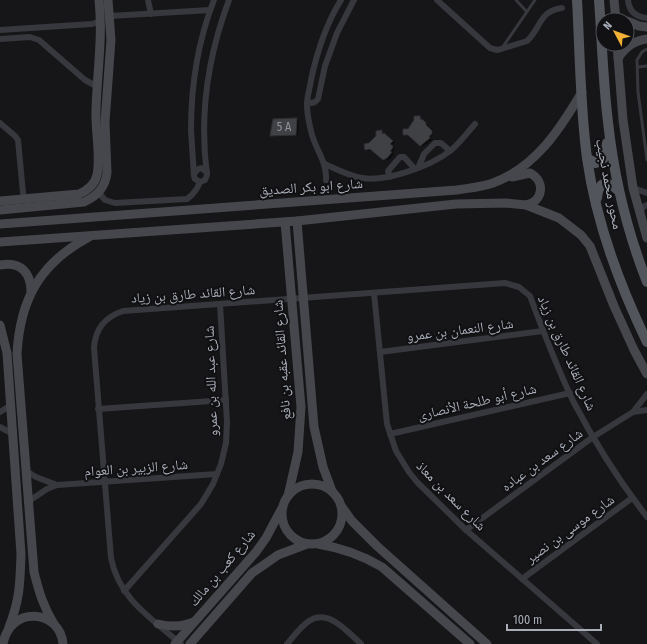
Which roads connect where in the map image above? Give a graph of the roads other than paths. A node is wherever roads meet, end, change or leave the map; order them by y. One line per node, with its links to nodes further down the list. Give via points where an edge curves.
1 (100, 0): 21 (street)
2 (108, 0): 19 (street)
3 (148, 0): 18 (street)
4 (214, 0): 15 (street)
5 (229, 0): 48 (street, via 208,77 204,132)
6 (354, 0): 16 (street)
7 (436, 0): 28 (street, via 490,48)
8 (516, 0): 17 (lane)
9 (536, 0): 17 (lane)
10 (577, 0): 36 (main road, محور محمد نجيب)
11 (600, 0): 38 (main road, محور محمد نجيب)
12 (628, 0): 20 (street, via 631,11 642,18)
13 (339, 4): 16 (street, via 346,4); 16 (street, via 340,14); 37 (street, via 324,33)
14 (562, 8): 28 (street, via 549,12 527,41)
15 (210, 10): 18 (street); 49 (street, via 195,74 192,131)
16 (348, 11): 37 (street, via 325,66 318,99)
17 (527, 12): 28 (lane)
18 (151, 14): 19 (street)
19 (110, 16): 33 (street, via 111,40)
20 (647, 18)
21 (101, 21): 24 (street, via 92,24); 33 (street)
22 (635, 24): 23 (street)
23 (647, 27)
24 (0, 30)
25 (0, 39): 34 (street, via 30,37 39,40)
26 (647, 39): 30 (street, via 628,45)
27 (647, 49): 32 (lane, via 637,60)
28 (501, 50)
29 (618, 52): 30 (street)
30 (618, 58): 54 (street, via 623,120)
31 (647, 66): 32 (lane)
32 (638, 67): 41 (lane)
33 (104, 69): 34 (street); 35 (street); 56 (street, via 107,173)
34 (83, 78): 35 (street)
35 (98, 87): 58 (street, via 98,169 95,182 79,194)
36 (582, 92): 44 (main road, محور محمد نجيب); 51 (street, شارع ابو بكر الصديق, via 549,142 522,167)
37 (307, 104): 46 (street, via 311,133)
38 (608, 122): 44 (main road, via 606,156 603,160 595,162); 55 (main road, محور محمد نجيب)
39 (0, 124): 58 (street, via 18,140)
40 (475, 124): 43 (street)
41 (642, 125): 42 (lane); 45 (lane)
42 (647, 125)
43 (450, 151): 47 (street); 47 (street, via 441,143 435,143 424,154)
44 (587, 158): 60 (main road, محور محمد نجيب)
45 (647, 160)
46 (325, 164): 50 (street, via 362,178); 52 (street)
47 (417, 167): 50 (street); 50 (street, via 404,157 400,157 388,171)
48 (207, 172): 49 (street, via 201,168); 53 (street, via 205,180)
49 (194, 174): 53 (street, via 195,179)
50 (390, 177)
51 (502, 179): 61 (street, via 530,173 536,177 541,186 540,194 534,202); 65 (street, شارع ابو بكر الصديق, via 478,187 457,190)
52 (326, 180)
53 (200, 182): 56 (street, via 193,195 187,199 115,204 105,200)
54 (633, 188): 57 (street); 64 (street)
55 (620, 191): 60 (main road, via 607,183 602,185 598,189); 74 (main road, محور محمد نجيب, via 630,233)
56 (99, 193): 63 (street, via 92,199 75,204)
57 (647, 193)
58 (25, 199): 59 (street)
59 (0, 201)
60 (596, 202): 82 (main road, محور محمد نجيب, via 615,267)
61 (526, 205): 66 (street, via 456,204); 84 (street, via 559,218 582,235 590,246 628,338)
62 (647, 205): 64 (street)
63 (0, 210)
64 (640, 213): 71 (street)
65 (143, 214): 68 (street, شارع ابو بكر الصديق); 69 (street)
66 (297, 221): 67 (street); 78 (street, شارع القائد عقبه بن نافع)
67 (285, 222): 69 (street); 77 (street, شارع القائد عقبه بن نافع)
68 (0, 224)
69 (145, 231): 70 (street)
70 (93, 235): 72 (street); 75 (street, via 57,258)
71 (647, 238)
72 (0, 242)
73 (0, 265): 75 (street, via 18,266 26,272)
74 (647, 282)
75 (32, 292): 97 (street, via 23,312 17,354)
76 (374, 293): 78 (street, شارع القائد طارق بن زياد); 81 (street, شارع القائد طارق بن زياد, via 505,283 519,287 530,296); 83 (street, شارع سعد بن معاذ)
77 (292, 298): 78 (street, شارع القائد طارق بن زياد); 79 (street, شارع القائد طارق بن زياد); 104 (street, شارع القائد عقبه بن نافع, via 301,407 298,452)
78 (303, 298): 103 (street, شارع القائد عقبه بن نافع, via 314,427 323,467)
79 (220, 304): 87 (street, شارع عبد الله بن عمرو); 89 (street, شارع القائد طارق بن زياد, via 123,311 108,318 94,339)
80 (0, 325): 88 (street, via 7,353)
81 (543, 331): 83 (street, شارع النعمان بن عمرو); 85 (street, شارع القائد طارق بن زياد)
82 (647, 342)
83 (380, 352): 95 (street, شارع سعد بن معاذ)
84 (647, 374)
85 (570, 393): 95 (street, شارع أبو طلحة الأنصارى); 96 (street, شارع القائد طارق بن زياد)
86 (647, 394): 92 (street, شارع سعد بن عباده)
87 (226, 400): 89 (street); 100 (street, شارع عبد الله بن عمرو, via 227,432 224,454)
88 (11, 405): 91 (street); 94 (street)
89 (98, 409): 101 (street, شارع القائد طارق بن زياد)
90 (647, 410): 92 (street, شارع سعد بن عباده)
91 (0, 412)
92 (633, 412): 96 (street, شارع سعد بن عباده)
93 (0, 427): 94 (street)
94 (13, 434): 98 (street)
95 (390, 434): 110 (street, شارع سعد بن معاذ, via 396,451 409,472)
96 (593, 437): 105 (street, شارع القائد طارق بن زياد); 110 (street, شارع سعد بن عباده)
97 (25, 452): 98 (street); 99 (street)
98 (14, 454): 118 (street, via 21,554 19,598)
99 (26, 471): 102 (street, شارع الزبير بن العوام); 106 (street)
100 (217, 474): 101 (street, شارع الزبير بن العوام); 114 (street, شارع عبد الله بن عمرو, via 201,504)
101 (104, 482): 102 (street, شارع الزبير بن العوام); 114 (street, شارع القائد طارق بن زياد, via 110,558)
102 (57, 486): 106 (street, شارع الزبير بن العوام, via 47,489)
103 (332, 491): 104 (street, via 314,483 299,487); 108 (street, via 339,498)
104 (288, 496): 107 (street)
105 (632, 498): 109 (street, شارع القائد طارق بن زياد); 113 (street, شارع موسى بن نصير)
106 (29, 501): 116 (street, via 34,572 40,597)
107 (283, 505): 111 (street, via 282,515 287,530); 115 (street, شارع كعب بن مالك, via 256,552)
108 (342, 508): 112 (street, via 340,527 334,535); 126 (street, via 377,546)
109 (647, 517)
110 (466, 530): 113 (street, شارع سعد بن معاذ)
111 (307, 544): 112 (street); 122 (street, شارع كعب بن مالك, via 278,555 252,573)
112 (317, 544): 125 (street, via 351,551 382,567)
113 (522, 579): 127 (street, شارع سعد بن معاذ)
114 (124, 592): 117 (street, شارع القائد طارق بن زياد)
115 (195, 621): 117 (street, via 174,626); 121 (street, شارع كعب بن مالك)
116 (54, 624): 118 (street, via 36,616 17,620); 120 (street)
117 (158, 624): 121 (street, شارع القائد طارق بن زياد)
118 (9, 627): 119 (street)
119 (2, 641)
120 (64, 643)
121 (178, 643)
122 (190, 644)
123 (287, 644): 124 (street, via 310,620 320,617 331,619)
124 (361, 644)
125 (470, 644)
126 (487, 644)
127 (597, 644)

